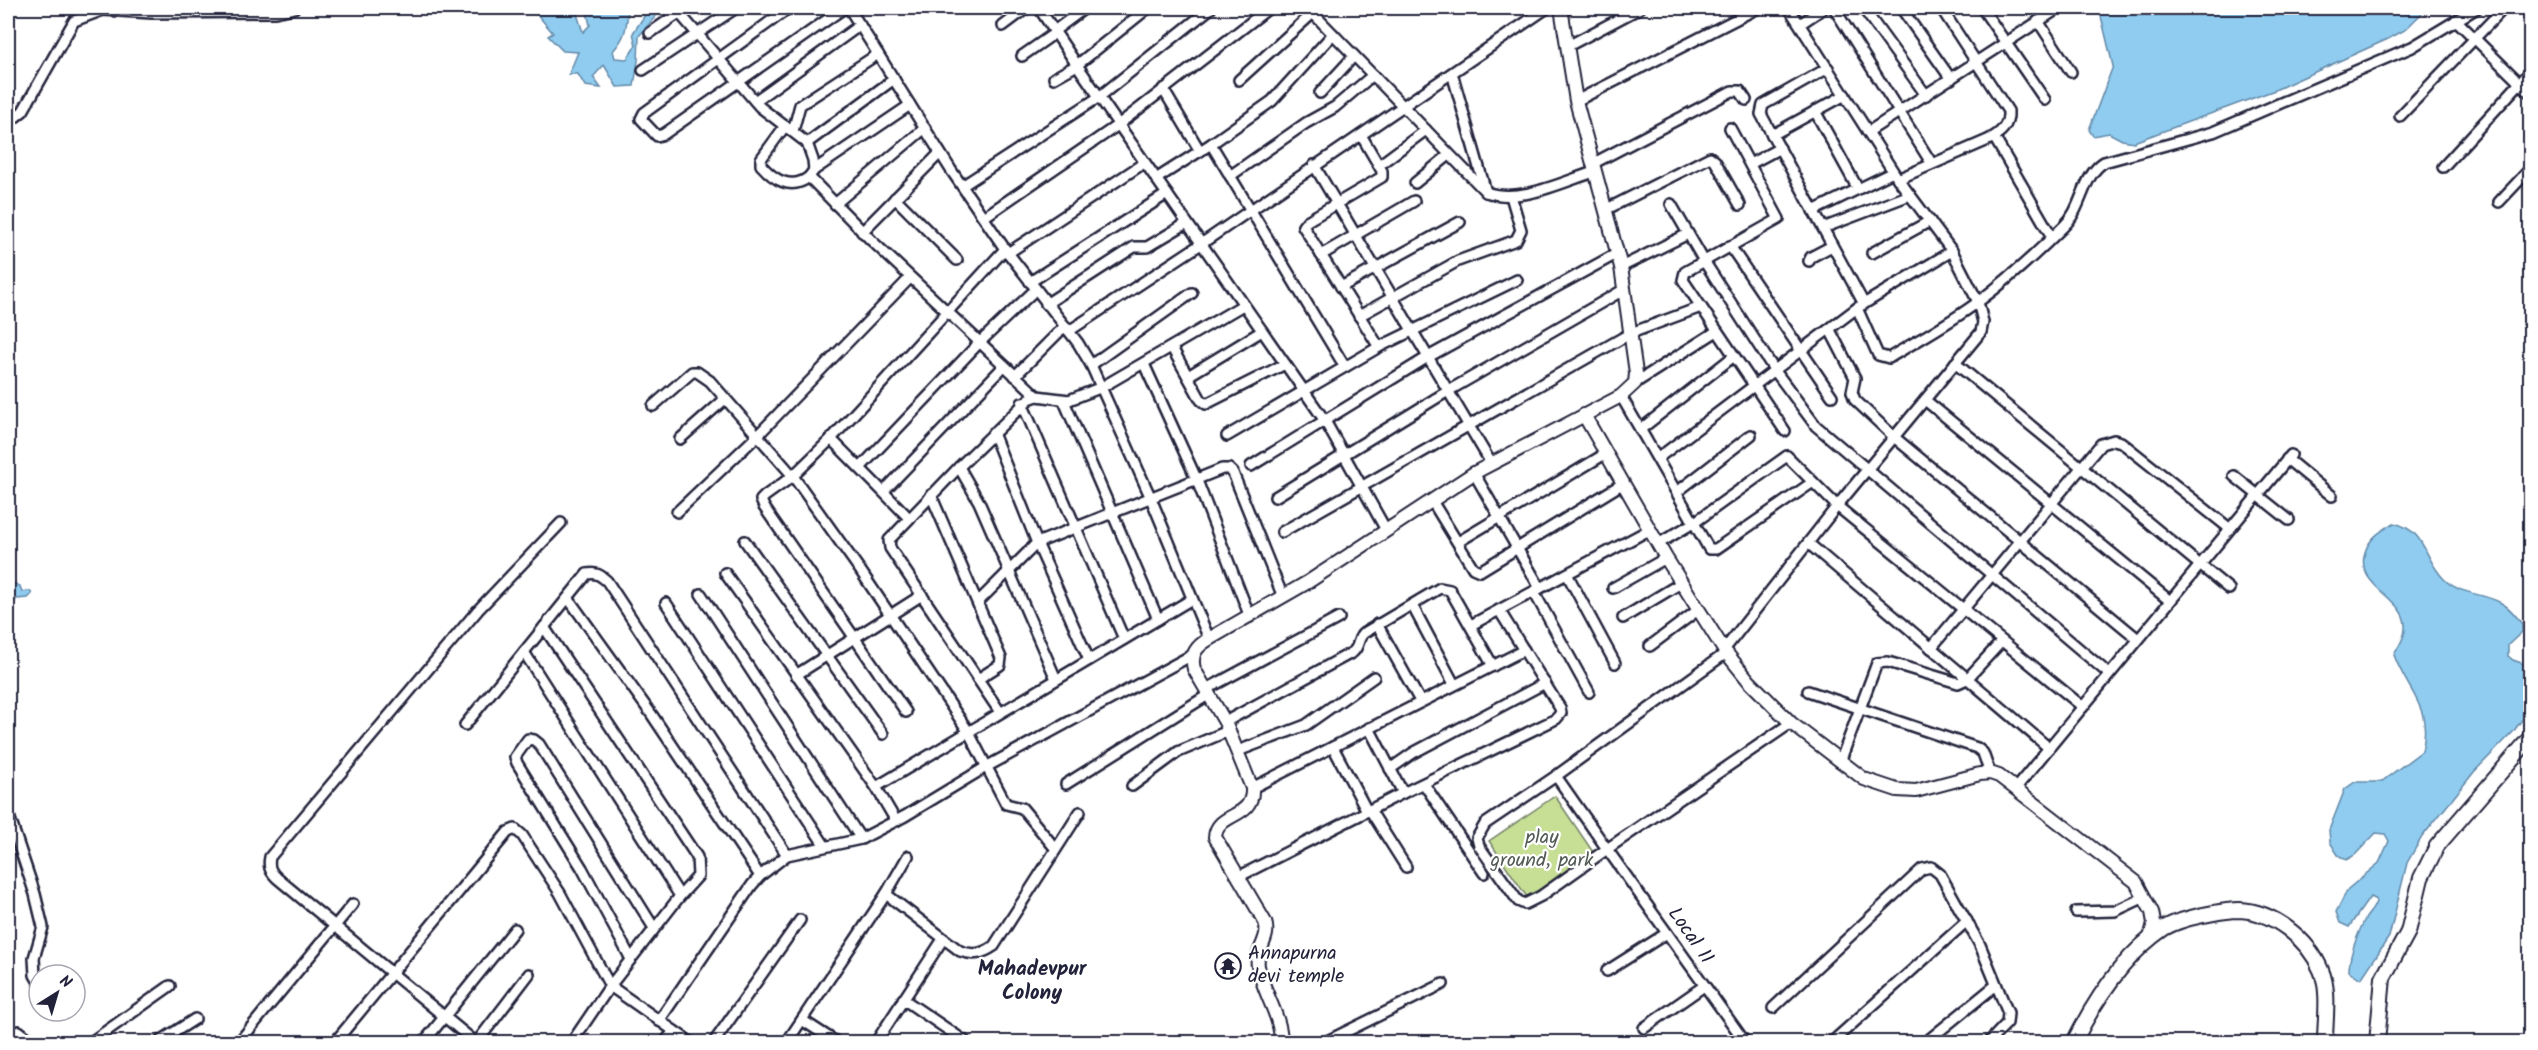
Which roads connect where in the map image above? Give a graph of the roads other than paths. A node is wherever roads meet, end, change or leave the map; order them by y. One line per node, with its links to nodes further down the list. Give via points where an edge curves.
1 (294, 8): 73 (street, via 275,12 104,10 74,21 23,111)
2 (736, 8): 36 (street)
3 (789, 8): 43 (street)
4 (844, 8): 56 (street)
5 (849, 8): 31 (street)
6 (1027, 8): 32 (street)
7 (1039, 8): 33 (street)
8 (1085, 8): 33 (street)
9 (1148, 8): 45 (street)
10 (1211, 8): 63 (street)
11 (1269, 8): 58 (street)
12 (1547, 8): 50 (street)
13 (1561, 8): 39 (street)
14 (1640, 8): 39 (street)
15 (1758, 8): 67 (street)
16 (1789, 8): 30 (street)
17 (1824, 8): 30 (street)
18 (1834, 8): 71 (street)
19 (1863, 8): 62 (street)
20 (1901, 8): 54 (street)
21 (1941, 8): 44 (street)
22 (1982, 8): 38 (street)
23 (2477, 8): 28 (street)
24 (2504, 8): 37 (street)
25 (680, 9): 34 (street); 36 (street)
26 (1311, 10): 35 (street); 55 (street)
27 (2053, 12): 29 (street)
28 (2456, 20): 37 (street); 126 (street, via 2412,47 2213,132 2104,162 2091,175 2074,213)
29 (2038, 21): 38 (street); 48 (street)
30 (1800, 24): 46 (street)
31 (860, 25): 40 (street); 66 (street)
32 (1003, 26)
33 (1055, 32): 41 (street); 45 (street)
34 (650, 33)
35 (1333, 34): 42 (street); 84 (street, via 1272,101)
36 (698, 35): 43 (street); 47 (street)
37 (2474, 38): 57 (street); 72 (street)
38 (2006, 43): 44 (street); 65 (street)
39 (1568, 46): 67 (street)
40 (878, 54): 53 (street); 77 (street, via 800,105)
41 (1022, 56)
42 (1354, 56): 51 (street); 59 (street)
43 (718, 58): 56 (street); 56 (street, via 644,112 641,119 657,135 664,134)
44 (1978, 61): 54 (street); 82 (street, via 2008,111 2009,120)
45 (1077, 64): 52 (street); 63 (street)
46 (1828, 68): 61 (street); 81 (street, via 1763,105 1761,114)
47 (644, 70)
48 (2071, 72)
49 (2530, 72): 57 (street)
50 (1452, 73): 69 (street); 104 (street)
51 (1373, 75): 69 (street); 99 (street, via 1335,107)
52 (1054, 78)
53 (894, 79): 68 (street); 83 (street)
54 (1951, 79): 62 (street)
55 (1239, 80)
56 (737, 81): 66 (street)
57 (2520, 83): 60 (street); 94 (street)
58 (1163, 89): 74 (street); 86 (street)
59 (1320, 93)
60 (2530, 93)
61 (1845, 95): 70 (street); 79 (street)
62 (1926, 95): 71 (street)
63 (1099, 97): 74 (street); 102 (street)
64 (1746, 100): 95 (street, via 1740,91 1732,91)
65 (2045, 100)
66 (755, 101): 77 (street)
67 (1576, 101): 95 (street)
68 (910, 105): 75 (street); 97 (street)
69 (1404, 106): 78 (street); 80 (street)
70 (1815, 111): 81 (street); 103 (street)
71 (1901, 111): 79 (street); 90 (street)
72 (2400, 116)
73 (8, 123)
74 (1118, 125): 89 (street); 118 (street)
75 (925, 128): 87 (street); 112 (street)
76 (1730, 128): 93 (street)
77 (789, 129): 83 (street); 97 (street, via 761,159 761,165 787,184 796,184)
78 (1426, 130): 88 (street); 92 (street)
79 (1868, 132): 98 (street)
80 (1360, 135): 91 (street); 92 (street)
81 (1773, 135): 85 (street)
82 (1994, 137): 90 (street); 126 (street)
83 (807, 143): 97 (street, via 813,160)
84 (1211, 144): 86 (street); 99 (street)
85 (1780, 148): 93 (street); 117 (street)
86 (1200, 151): 100 (street)
87 (940, 153): 102 (street); 108 (street)
88 (1449, 155): 101 (street); 104 (street)
89 (1144, 163): 100 (street); 130 (street)
90 (1932, 164): 98 (street)
91 (1314, 165): 110 (street); 115 (street)
92 (1379, 165): 110 (street, via 1383,173 1380,179)
93 (1750, 165): 128 (street, via 1779,219)
94 (2443, 167)
95 (1593, 168): 107 (street); 116 (street)
96 (2530, 169): 111 (street)
97 (811, 174): 112 (street)
98 (1896, 175): 103 (street); 106 (street)
99 (1230, 176): 115 (street)
100 (1156, 179): 105 (street)
101 (1416, 183)
102 (962, 186): 118 (street)
103 (1858, 189): 117 (street)
104 (1486, 192): 107 (street)
105 (1167, 194): 121 (street); 142 (street)
106 (1910, 195): 119 (street); 122 (street)
107 (1511, 196): 146 (street, via 1521,230 1516,240 1458,261)
108 (895, 198): 123 (street); 135 (street)
109 (1414, 201): 124 (street)
110 (1337, 202): 124 (street); 134 (street, via 1303,225)
111 (2499, 202)
112 (835, 204): 123 (street)
113 (1671, 204): 125 (street)
114 (1740, 205): 116 (street, via 1710,158)
115 (1250, 210): 127 (street); 171 (street)
116 (1605, 210): 132 (street)
117 (1813, 211): 122 (street)
118 (984, 218): 130 (street)
119 (1930, 221): 131 (street); 133 (street)
120 (1460, 222): 139 (street)
121 (1187, 224): 127 (street); 148 (street, via 1147,247 1134,247)
122 (1823, 228): 129 (street)
123 (862, 232): 140 (street)
124 (1356, 234): 134 (street); 139 (street)
125 (1688, 234): 136 (street); 138 (street)
126 (2052, 237): 147 (street)
127 (1201, 244): 149 (street); 154 (street)
128 (1731, 246): 136 (street); 163 (street)
129 (1832, 246): 137 (street); 150 (street)
130 (1006, 251): 142 (street); 152 (street)
131 (1952, 251): 147 (street); 150 (street)
132 (1618, 253): 138 (street); 165 (street)
133 (1872, 254)
134 (1321, 255): 143 (street)
135 (957, 260)
136 (1704, 261): 151 (street, via 1682,276); 172 (street)
137 (1809, 261)
138 (1621, 267): 144 (street)
139 (1376, 268): 143 (street); 146 (street)
140 (910, 278): 152 (street); 195 (street)
141 (1517, 280): 155 (street)
142 (1032, 286): 148 (street); 160 (street)
143 (1341, 287): 153 (street)
144 (1625, 289): 159 (street); 179 (street)
145 (1192, 293): 169 (street)
146 (1392, 296): 153 (street); 155 (street)
147 (1978, 302): 150 (street, via 1884,359 1878,355); 166 (street, via 1981,332)
148 (1047, 304): 154 (street)
149 (1244, 304): 157 (street); 162 (street)
150 (1860, 306): 156 (street)
151 (1701, 307): 158 (street); 159 (street)
152 (947, 312): 160 (street); 199 (street)
153 (1359, 316): 161 (street)
154 (1067, 329): 169 (street); 173 (street)
155 (1413, 329): 161 (street); 165 (street)
156 (1830, 330): 163 (street); 197 (street, via 1855,378 1855,400)
157 (1262, 331): 168 (street); 174 (street)
158 (1717, 331): 164 (street); 175 (street)
159 (1631, 333): 175 (street); 190 (street)
160 (979, 343): 170 (street); 207 (street)
161 (1379, 347): 171 (street)
162 (1172, 348): 167 (street); 174 (street)
163 (1801, 351): 172 (street); 182 (street)
164 (1734, 356): 177 (street); 191 (street)
165 (1428, 357): 179 (street); 189 (street)
166 (1955, 363): 184 (street); 206 (street)
167 (1144, 364): 176 (street); 212 (street)
168 (1285, 364): 174 (street, via 1206,404); 178 (street)
169 (1091, 365): 176 (street)
170 (1004, 366): 173 (street); 216 (street)
171 (1345, 367): 178 (street)
172 (1775, 371): 177 (street); 208 (street, via 1816,426)
173 (1015, 376): 180 (street)
174 (1188, 376)
175 (1635, 383): 181 (street)
176 (1102, 387): 185 (street); 219 (street)
177 (1755, 387): 192 (street); 202 (street)
178 (1305, 392): 189 (street); 196 (street)
179 (1448, 392): 190 (street); 201 (street)
180 (1037, 396): 185 (street); 186 (street)
181 (1622, 396): 188 (street); 191 (street)
182 (1832, 396)
183 (725, 399): 187 (street, via 710,381 692,372); 195 (street); 198 (street)
184 (1925, 400): 197 (street); 224 (street)
185 (1064, 401): 227 (street)
186 (1022, 403): 193 (street); 233 (street)
187 (653, 406)
188 (1584, 415): 200 (street); 203 (street)
189 (1325, 421): 201 (street); 204 (street)
190 (1469, 426): 203 (street); 215 (street)
191 (1641, 429): 202 (street)
192 (1785, 431)
193 (993, 433): 205 (street); 241 (street)
194 (1752, 435): 217 (street)
195 (757, 436): 210 (street); 226 (street)
196 (1227, 436)
197 (1894, 437): 208 (street); 239 (street)
198 (680, 439)
199 (831, 439): 207 (street); 210 (street)
200 (1605, 454): 214 (street); 228 (street)
201 (1345, 456): 215 (street); 222 (street)
202 (1658, 458): 217 (street)
203 (1491, 463): 209 (street)
204 (1251, 466)
205 (959, 467): 218 (street); 247 (street)
206 (2081, 467): 224 (street); 234 (street, via 2101,444 2121,442); 246 (street)
207 (860, 468): 216 (street)
208 (1866, 471): 225 (street); 250 (street)
209 (1474, 472): 223 (street); 228 (street)
210 (793, 476): 267 (street); 275 (street, via 761,500)
211 (2234, 476): 220 (street)
212 (1196, 478): 219 (street); 258 (street, via 1222,469 1233,473); 268 (street)
213 (1813, 482): 225 (street); 231 (street, via 1786,456); 231 (street, via 1716,549 1709,549)
214 (1622, 484): 236 (street); 244 (street)
215 (1361, 487): 235 (street); 237 (street)
216 (884, 491): 229 (street)
217 (1677, 492): 231 (street)
218 (931, 495): 229 (street); 261 (street)
219 (1150, 496): 227 (street); 259 (street)
220 (2256, 496): 221 (street, via 2289,457); 230 (street); 234 (street)
221 (2332, 496)
222 (1275, 497)
223 (1432, 501): 235 (street); 240 (street)
224 (2051, 504): 239 (street); 260 (street)
225 (1837, 506): 242 (street); 264 (street)
226 (677, 512)
227 (1111, 513): 233 (street); 271 (street)
228 (1500, 517): 240 (street); 244 (street)
229 (909, 518): 256 (street, via 889,540 890,548)
230 (2289, 520)
231 (1695, 522): 243 (street)
232 (561, 523): 349 (street, via 478,610 270,857 270,871)
233 (1076, 527): 241 (street); 276 (street)
234 (2229, 528): 246 (street)
235 (1386, 530): 258 (street)
236 (1649, 530): 243 (street); 249 (street)
237 (1282, 532)
238 (745, 541): 285 (street)
239 (2020, 541): 250 (street); 278 (street)
240 (1458, 542): 244 (street, via 1478,571)
241 (1037, 543): 247 (street); 287 (street)
242 (1808, 543): 281 (street); 284 (street)
243 (1658, 544): 245 (street)
244 (1517, 548): 254 (street)
245 (1666, 558): 251 (street); 252 (street)
246 (2199, 564): 253 (street); 260 (street)
247 (1009, 569): 261 (street); 294 (street)
248 (725, 573): 291 (street)
249 (1567, 574): 254 (street); 288 (street)
250 (1991, 576): 264 (street); 290 (street)
251 (1681, 583): 266 (street); 270 (street)
252 (1612, 588)
253 (2229, 589)
254 (1537, 590): 265 (street); 300 (street)
255 (701, 594): 332 (street)
256 (922, 595): 267 (street); 293 (street)
257 (568, 597): 274 (street); 336 (street, via 587,574 594,573 607,581); 340 (street)
258 (1282, 597): 268 (street)
259 (1192, 599): 271 (street); 277 (street)
260 (2170, 600): 278 (street)
261 (978, 602): 293 (street, via 1002,662)
262 (666, 603): 333 (street)
263 (1412, 605): 272 (street); 273 (street, via 1445,587); 297 (street)
264 (1963, 609): 279 (street); 281 (street)
265 (1499, 610): 273 (street); 282 (street)
266 (1698, 610): 280 (street); 284 (street)
267 (890, 614): 275 (street); 310 (street)
268 (1250, 617): 277 (street)
269 (1339, 618): 299 (street)
270 (1623, 618)
271 (1158, 619): 276 (street)
272 (1377, 624): 301 (street); 308 (street, via 1360,635 1353,652)
273 (1471, 625): 289 (street)
274 (544, 627): 283 (street); 343 (street, via 697,857 698,876)
275 (856, 636): 285 (street); 304 (street)
276 (1124, 639): 287 (street)
277 (1209, 639): 286 (street)
278 (2138, 639): 290 (street)
279 (2002, 641): 295 (street); 302 (street)
280 (1650, 646)
281 (1931, 648): 295 (street)
282 (1524, 650): 289 (street); 296 (street)
283 (524, 652): 307 (street); 343 (street)
284 (1725, 652): 306 (street); 320 (street)
285 (827, 654): 291 (street); 311 (street)
286 (1194, 654): 299 (street, via 1194,669); 317 (street)
287 (1089, 660): 294 (street)
288 (1615, 663)
289 (1493, 666): 297 (street)
290 (2109, 674): 302 (street)
291 (796, 675): 324 (street)
292 (1374, 677): 315 (street, via 1306,725)
293 (978, 679): 305 (street)
294 (1056, 679): 305 (street)
295 (1967, 679): 303 (street, via 1958,683 1888,662 1877,663); 314 (street)
296 (1545, 683): 318 (street); 322 (street, via 1560,708 1556,719)
297 (1454, 684): 301 (street)
298 (1808, 691): 303 (street)
299 (1207, 692): 308 (street); 321 (street)
300 (1589, 692)
301 (1420, 701): 309 (street)
302 (2083, 707): 314 (street)
303 (1859, 710): 316 (street); 319 (street, via 1977,748 1983,753)
304 (906, 712)
305 (1000, 712): 310 (street)
306 (1791, 723): 316 (street); 335 (street)
307 (465, 725)
308 (1227, 727): 315 (street); 323 (street, via 1178,752)
309 (1369, 728): 313 (street); 318 (street)
310 (968, 731): 317 (street); 324 (street)
311 (883, 734)
312 (2530, 738): 397 (main road, via 2437,846 2428,862 2408,932 2383,978)
313 (1333, 747): 325 (street); 328 (street)
314 (2049, 748): 326 (street)
315 (1238, 751): 325 (street)
316 (1840, 762): 319 (street, via 1864,779 1897,790 1916,791)
317 (986, 767): 331 (street); 334 (street, via 1006,804 1023,808)
318 (1390, 769): 327 (street)
319 (1990, 773): 326 (street)
320 (1556, 776): 335 (street, Local 11); 335 (street, via 1485,824 1477,838 1518,902 1525,904 1541,896)
321 (1066, 784)
322 (1424, 784): 327 (street); 339 (street)
323 (1132, 786)
324 (876, 787): 331 (street)
325 (1251, 788): 341 (street, via 1250,805 1216,830 1218,843)
326 (2015, 789): 344 (street, via 2136,882)
327 (1403, 793): 328 (street)
328 (1368, 811): 338 (street); 341 (street)
329 (1080, 812): 334 (street)
330 (8, 813): 356 (street, via 43,927)
331 (896, 821): 332 (street)
332 (861, 839): 333 (street)
333 (825, 846): 336 (street)
334 (1055, 849): 354 (street, via 994,946 972,955)
335 (1607, 849): 352 (street, Local 11)
336 (787, 855): 340 (street)
337 (908, 856): 342 (street)
338 (1406, 867)
339 (1484, 873)
340 (759, 876): 370 (street)
341 (1238, 877): 389 (street, via 1268,930 1257,966 1281,1030)
342 (886, 894): 354 (street); 369 (street)
343 (680, 896): 350 (street)
344 (2145, 897): 346 (street, via 2115,912); 353 (street, via 2154,924)
345 (353, 904): 349 (street)
346 (2076, 912)
347 (800, 920): 384 (street)
348 (1966, 921): 361 (street); 366 (street, via 1940,874 1931,867 1922,869); 392 (street)
349 (335, 926): 358 (street); 377 (street)
350 (654, 928): 355 (street); 355 (street, via 539,744 528,739 515,757 517,763)
351 (515, 929): 367 (street)
352 (1667, 933): 357 (street); 364 (street, Local 11)
353 (2150, 938): 395 (main road, via 2099,997); 396 (main road, via 2183,919 2212,913 2240,910 2280,923 2300,939 2322,971)
354 (943, 939): 365 (street)
355 (632, 959): 363 (street)
356 (34, 963)
357 (1607, 971)
358 (393, 974): 363 (street, via 508,832 515,829 555,885); 367 (street); 378 (street)
359 (529, 974): 380 (street)
360 (1443, 984): 390 (street)
361 (1996, 985): 393 (street); 394 (street, via 2009,1018)
362 (170, 986): 375 (street)
363 (610, 986): 370 (street); 381 (street)
364 (1704, 986): 371 (street); 391 (street, Local 11)
365 (903, 999): 387 (street); 388 (street)
366 (1773, 1008)
367 (444, 1018): 379 (street); 380 (street)
368 (195, 1019): 376 (street)
369 (802, 1020): 385 (street); 386 (street)
370 (659, 1021): 372 (street)
371 (1644, 1028)
372 (674, 1031): 382 (street); 383 (street)
373 (8, 1039): 374 (street, via 20,1031)
374 (33, 1042)
375 (91, 1042)
376 (159, 1042)
377 (239, 1042)
378 (335, 1042)
379 (424, 1042)
380 (476, 1042)
381 (573, 1042)
382 (665, 1042)
383 (690, 1042)
384 (714, 1042)
385 (787, 1042)
386 (836, 1042)
387 (876, 1042)
388 (966, 1042)
389 (1281, 1042)
390 (1325, 1042)
391 (1745, 1042)
392 (1832, 1042)
393 (1926, 1042)
394 (1989, 1042)
395 (2074, 1042)
396 (2325, 1042)
397 (2377, 1042)

